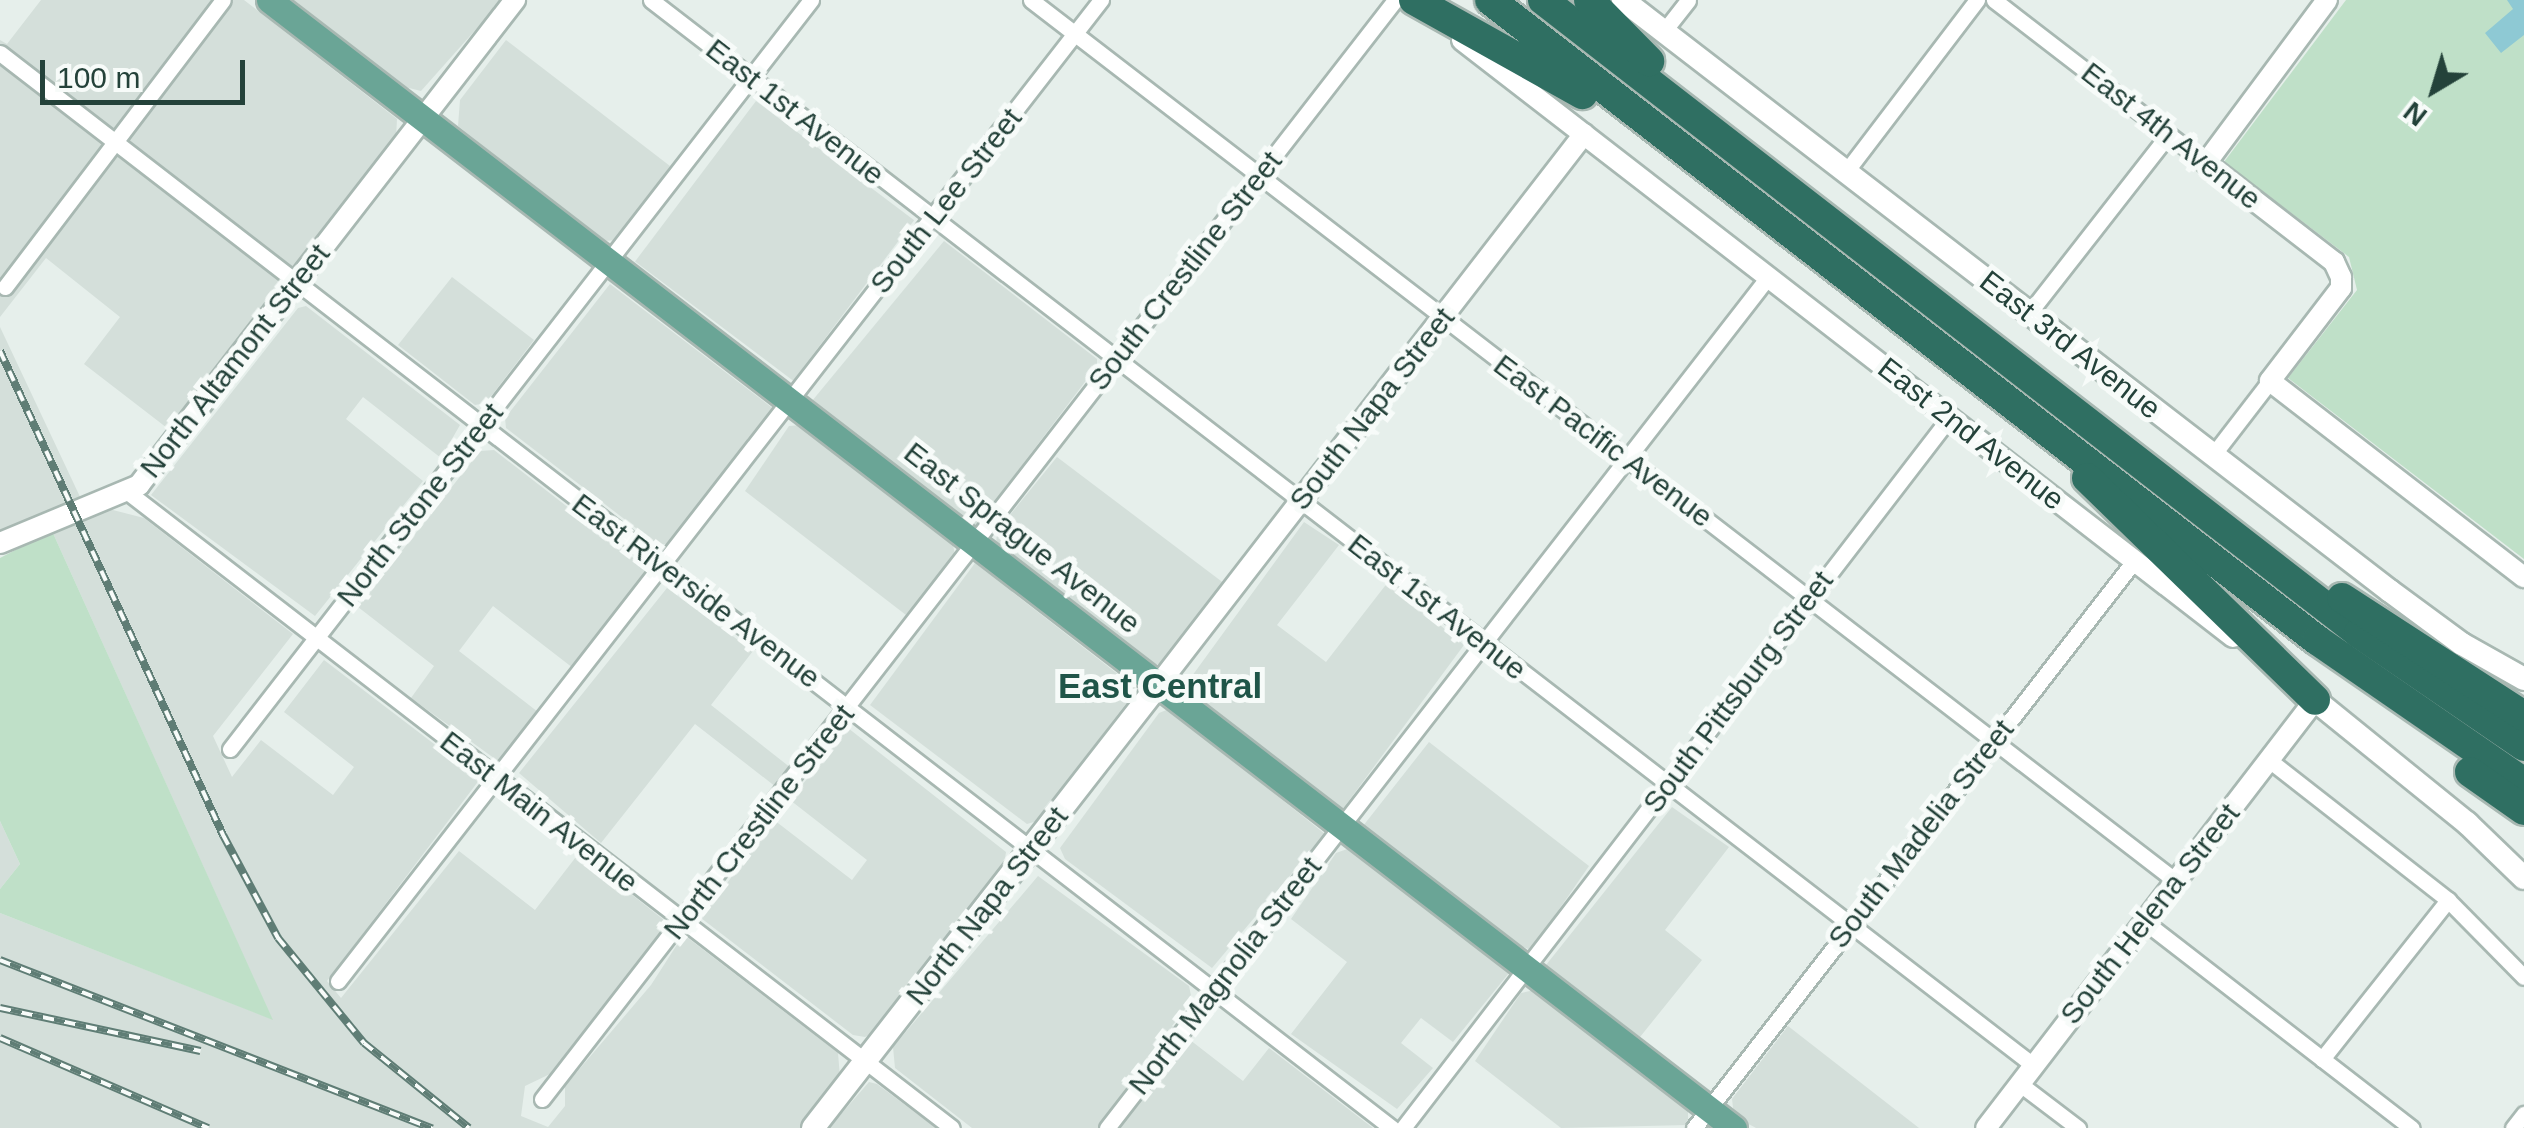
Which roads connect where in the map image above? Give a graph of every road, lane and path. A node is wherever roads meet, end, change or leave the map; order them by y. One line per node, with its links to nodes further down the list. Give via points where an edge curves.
1 (223, 0): 26 (street)
2 (270, 0): 22 (main road, East Sprague Avenue)
3 (514, 0): 22 (street, North Altamont Street)
4 (651, 0): 21 (street, East 1st Avenue)
5 (810, 0): 21 (street, North Stone Street)
6 (1032, 0): 19 (street, East Pacific Avenue)
7 (1102, 0): 19 (street, South Lee Street)
8 (1395, 0): 30 (street, South Crestline Street)
9 (1412, 0): 23 (street, East 2nd Avenue); 27 (highway, via 1551,74 1634,130)
10 (1490, 0): 27 (highway)
11 (1544, 0): 25 (highway)
12 (1589, 0): 25 (highway)
13 (1623, 0): 18 (main road, East 3rd Avenue)
14 (1688, 0): 18 (street)
15 (1977, 0): 29 (street)
16 (1994, 0): 24 (street, East 4th Avenue)
17 (2328, 0): 28 (street)
18 (1664, 31): 29 (main road, East 3rd Avenue)
19 (1075, 34): 30 (street, East Pacific Avenue); 31 (street, South Lee Street)
20 (0, 53): 26 (street, East Riverside Avenue)
21 (751, 80): 31 (street, East 1st Avenue); 32 (street, North Stone Street)
22 (423, 118): 32 (main road, East Sprague Avenue); 34 (street, North Altamont Street)
23 (1584, 134): 33 (street, East 2nd Avenue); 37 (street, South Napa Street)
24 (2168, 134): 28 (street, East 4th Avenue); 36 (street)
25 (1724, 138): 48 (highway)
26 (114, 141): 34 (street, East Riverside Avenue); 35 (street)
27 (1688, 154): 43 (highway)
28 (2206, 163): 39 (street, East 4th Avenue, via 2334,262 2341,277 2342,288)
29 (1844, 172): 36 (main road, East 3rd Avenue)
30 (1259, 176): 37 (street, East Pacific Avenue); 38 (street, South Crestline Street)
31 (933, 218): 38 (street, East 1st Avenue); 40 (street, South Lee Street)
32 (610, 262): 40 (main road, East Sprague Avenue); 42 (street, North Stone Street)
33 (1768, 277): 41 (street, East 2nd Avenue); 45 (street, North Magnolia Street)
34 (296, 283): 42 (street, East Riverside Avenue); 46 (street, North Altamont Street)
35 (5, 287)
36 (2029, 313): 44 (main road, East 3rd Avenue)
37 (1442, 318): 45 (street, East Pacific Avenue); 47 (street, South Napa Street)
38 (1116, 360): 47 (street, East 1st Avenue); 49 (street, South Crestline Street)
39 (2270, 381): 44 (street); 53 (street)
40 (792, 402): 49 (main road, East Sprague Avenue); 52 (street, South Lee Street)
41 (1950, 417): 51 (street, East 2nd Avenue); 54 (street, South Pittsburg Street)
42 (481, 428): 52 (street, East Riverside Avenue); 55 (street, North Stone Street)
43 (2066, 447): 56 (highway); 60 (highway, via 2102,500)
44 (2213, 455): 58 (main road, East 3rd Avenue, via 2462,644)
45 (1627, 460): 54 (street, East Pacific Avenue); 57 (street, North Magnolia Street)
46 (128, 493): 50 (street, North Altamont Street); 55 (street, East Main Avenue)
47 (1300, 502): 57 (street, East 1st Avenue); 59 (street, South Napa Street)
48 (2213, 514): 62 (highway); 64 (highway, via 2409,670)
49 (975, 542): 59 (main road, East Sprague Avenue); 61 (street, North Crestline Street)
50 (0, 543)
51 (2134, 561): 60 (street, East 2nd Avenue); 63 (street, South Madelia Street)
52 (666, 568): 61 (street, East Riverside Avenue); 67 (street, South Lee Street)
53 (2524, 577)
54 (1809, 600): 63 (street, East Pacific Avenue); 69 (street, South Pittsburg Street)
55 (315, 639): 65 (street, North Stone Street); 67 (street, East Main Avenue)
56 (2318, 640): 68 (highway); 70 (highway, via 2365,693)
57 (1484, 644): 69 (street, East 1st Avenue); 71 (street, North Magnolia Street)
58 (2524, 678)
59 (1160, 684): 71 (main road, East Sprague Avenue); 72 (main road, North Napa Street)
60 (2314, 700): 66 (street, South Helena Street); 73 (main road, East 2nd Avenue, via 2467,823)
61 (849, 708): 72 (street, East Riverside Avenue); 76 (street, North Crestline Street)
62 (2524, 716)
63 (1993, 741): 74 (street, East Pacific Avenue); 78 (street, South Madelia Street)
64 (2524, 746)
65 (230, 748)
66 (2269, 760): 74 (street, South Helena Street); 75 (street)
67 (499, 780): 76 (street, East Main Avenue); 81 (street, South Lee Street)
68 (2524, 784)
69 (1668, 785): 78 (street, East 1st Avenue); 79 (street, South Pittsburg Street)
70 (2524, 810)
71 (1342, 825): 79 (main road, East Sprague Avenue); 82 (street, North Magnolia Street)
72 (1032, 848): 82 (street, East Riverside Avenue); 84 (main road, North Napa Street)
73 (2524, 878)
74 (2176, 881): 77 (street, South Helena Street)
75 (2448, 900): 80 (street); 83 (street)
76 (681, 922): 84 (street, East Main Avenue); 87 (street, North Crestline Street)
77 (2145, 922): 83 (street); 85 (street, South Helena Street)
78 (1851, 925): 85 (street, East 1st Avenue); 89 (street, South Madelia Street)
79 (1526, 967): 89 (main road, East Sprague Avenue); 94 (street, South Pittsburg Street)
80 (2524, 977)
81 (338, 982)
82 (1214, 990): 92 (street, North Magnolia Street); 93 (street, East Riverside Avenue)
83 (2322, 1058): 98 (street)
84 (866, 1061): 90 (main road, North Napa Street); 91 (street, East Main Avenue)
85 (2034, 1066): 86 (street, South Helena Street)
86 (2020, 1084): 96 (street, South Helena Street); 97 (street)
87 (542, 1100)
88 (2524, 1114): 99 (street)
89 (1702, 1118): 95 (main road, East Sprague Avenue)
90 (813, 1128)
91 (952, 1128)
92 (1108, 1128)
93 (1392, 1128)
94 (1403, 1128)
95 (1734, 1128)
96 (1986, 1128)
97 (2078, 1128)
98 (2412, 1128)
99 (2513, 1128)

